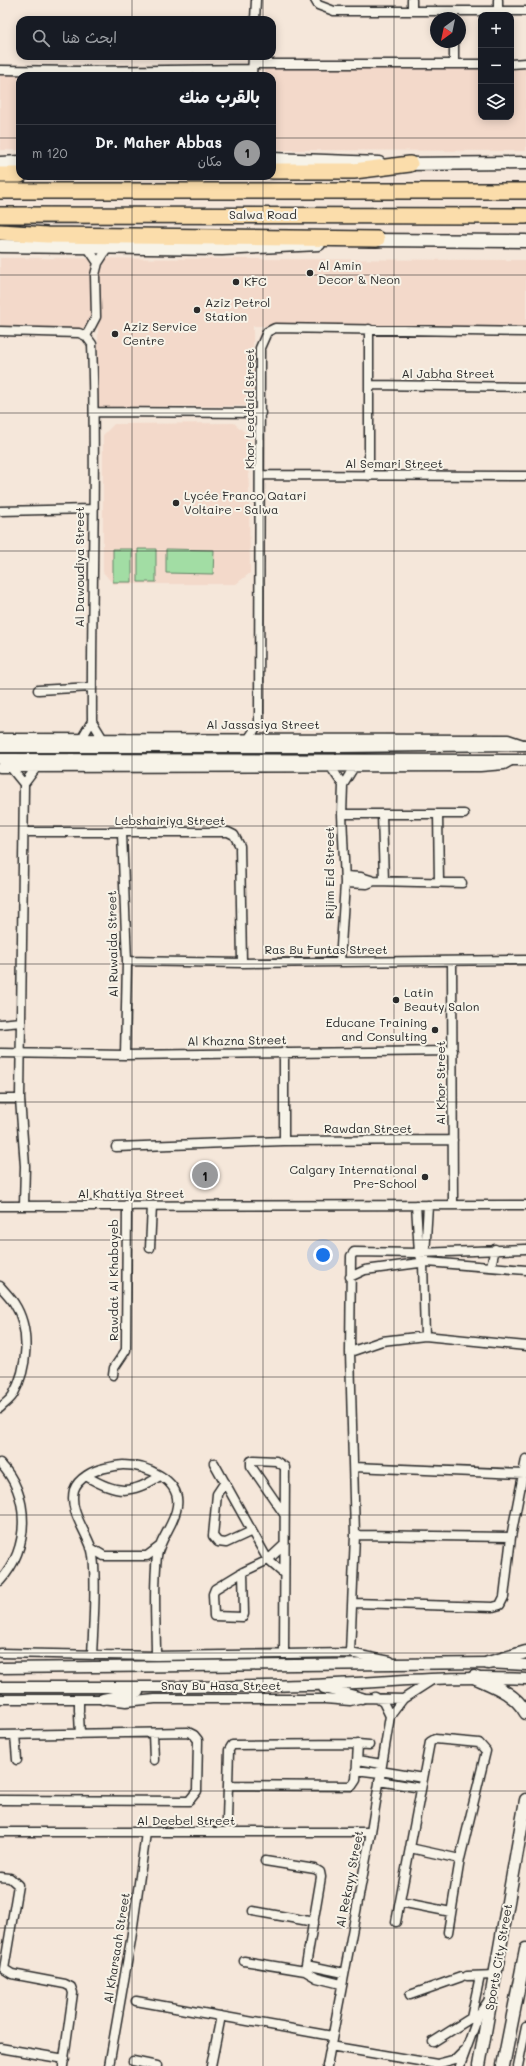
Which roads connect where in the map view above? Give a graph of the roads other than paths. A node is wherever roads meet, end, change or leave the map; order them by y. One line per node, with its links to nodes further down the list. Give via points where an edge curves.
1 (256, 0): 10 (street)
2 (315, 0): 5 (street, via 318,5 334,11)
3 (412, 0): 5 (street)
4 (498, 0): 6 (street)
5 (412, 10): 8 (street)
6 (498, 10): 7 (street); 9 (street)
7 (526, 11)
8 (433, 12)
9 (466, 13)
10 (255, 16)
11 (454, 48): 13 (street)
12 (526, 63): 15 (street)
13 (454, 64): 14 (street); 16 (street)
14 (478, 64)
15 (514, 64)
16 (253, 66): 17 (street, via 81,71)
17 (0, 70)
18 (276, 159): 22 (main road)
19 (16, 162): 21 (main road)
20 (524, 162): 22 (main road)
21 (0, 163)
22 (410, 164): 23 (highway, via 354,171)
23 (276, 171)
24 (0, 175): 25 (highway)
25 (16, 175)
26 (0, 191): 27 (highway, Salwa Road)
27 (526, 191)
28 (0, 215): 29 (highway, Salwa Road)
29 (526, 216)
30 (0, 232): 31 (highway, via 47,235)
31 (377, 239): 32 (main road); 35 (main road, via 222,249)
32 (526, 241)
33 (0, 246): 34 (main road)
34 (88, 248): 35 (main road); 36 (street)
35 (107, 249): 36 (street)
36 (98, 263): 40 (street, via 95,275 96,317)
37 (369, 329): 39 (street, Khor Leadaid Street); 41 (street); 44 (street, Khor Leadaid Street, via 275,328 267,332 260,348)
38 (0, 331): 40 (street, via 64,331)
39 (526, 332)
40 (86, 336): 43 (street, Al Dawoudiya Street, via 92,344)
41 (370, 385): 42 (street, Al Jabha Street); 46 (street)
42 (526, 387)
43 (94, 412): 44 (street); 48 (street, Al Dawoudiya Street)
44 (261, 413): 45 (street, Khor Leadaid Street)
45 (261, 475): 46 (street, Al Semari Street); 53 (street, Khor Leadaid Street)
46 (369, 476): 47 (street, Al Semari Street)
47 (526, 476)
48 (92, 509): 49 (street); 50 (street, Al Dawoudiya Street)
49 (0, 511)
50 (92, 687): 51 (street); 52 (street, Al Dawoudiya Street)
51 (38, 690)
52 (92, 722): 56 (street); 57 (street)
53 (259, 722): 59 (street); 60 (street)
54 (0, 738): 55 (street, Al Jassasiya Street)
55 (61, 738): 56 (street, Al Jassasiya Street); 65 (street)
56 (82, 738): 57 (street, Al Jassasiya Street)
57 (104, 738): 58 (street, Al Jassasiya Street)
58 (225, 738): 59 (street, Al Jassasiya Street); 63 (street)
59 (249, 738): 60 (street, Al Jassasiya Street)
60 (270, 738): 61 (street, Al Jassasiya Street)
61 (288, 739): 62 (street, Al Jassasiya Street, via 508,738); 66 (street)
62 (526, 745): 66 (street, Al Jassasiya Street)
63 (216, 746): 65 (street, Al Jassasiya Street); 66 (street, Al Jassasiya Street)
64 (0, 747): 65 (street, Al Jassasiya Street)
65 (54, 747)
66 (298, 747)
67 (61, 759): 68 (street); 69 (street); 78 (street)
68 (0, 760)
69 (302, 760): 70 (street); 72 (street)
70 (513, 760): 71 (street); 74 (street, via 493,767)
71 (526, 760)
72 (316, 766): 73 (street); 78 (street)
73 (330, 766): 74 (street); 80 (street)
74 (354, 766): 80 (street, Rijim Eid Street)
75 (0, 768): 76 (street)
76 (11, 768): 77 (street); 79 (street)
77 (36, 768): 78 (street); 79 (street)
78 (50, 768)
79 (24, 784): 85 (street)
80 (343, 784): 81 (street, Rijim Eid Street)
81 (342, 814): 84 (street); 87 (street, Rijim Eid Street)
82 (438, 814): 83 (street); 84 (street); 89 (street)
83 (464, 814)
84 (382, 815): 88 (street)
85 (24, 832): 86 (street, Lebshairiya Street); 96 (street)
86 (122, 833): 92 (street, Al Ruwaida Street); 95 (street, Lebshairiya Street, via 228,832 234,835 240,846)
87 (345, 880): 88 (street, via 367,884); 94 (street, Rijim Eid Street)
88 (384, 881): 89 (street)
89 (439, 882): 90 (street)
90 (462, 883)
91 (526, 960): 93 (street, Ras Bu Funtas Street)
92 (127, 961): 95 (street, Ras Bu Funtas Street); 102 (street, Al Ruwaida Street)
93 (452, 961): 94 (street, Ras Bu Funtas Street); 98 (street, Al Khor Street)
94 (340, 962): 95 (street, Ras Bu Funtas Street)
95 (242, 963)
96 (21, 1022): 97 (street); 101 (street)
97 (0, 1024)
98 (453, 1051): 99 (street, Al Khazna Street); 105 (street, Al Khor Street)
99 (284, 1052): 102 (street, Al Khazna Street); 106 (street)
100 (0, 1053): 101 (street, Al Khazna Street)
101 (22, 1055): 102 (street, Al Khazna Street); 104 (street)
102 (125, 1056)
103 (0, 1099): 104 (street)
104 (20, 1099): 108 (street, via 25,1166)
105 (453, 1140): 106 (street, Rawdan Street); 112 (street, Al Khor Street)
106 (284, 1141): 107 (street, Rawdan Street)
107 (116, 1147)
108 (24, 1205): 109 (street, Al Khattiya Street); 114 (street, Al Khattiya Street)
109 (127, 1205): 115 (street, Al Khattiya Street); 128 (street, Rawdat Al Khabayeb, via 126,1350)
110 (416, 1205): 111 (street, Al Khattiya Street); 115 (street, Al Khattiya Street); 119 (street)
111 (428, 1205): 112 (street, Al Khattiya Street); 119 (street)
112 (453, 1205): 113 (street, Al Khattiya Street)
113 (526, 1205)
114 (0, 1206)
115 (152, 1206): 116 (street)
116 (150, 1248)
117 (495, 1249): 118 (street); 119 (street); 121 (street)
118 (526, 1249)
119 (423, 1252): 120 (street); 123 (street, via 354,1252 351,1256)
120 (423, 1263): 121 (street); 123 (street, via 365,1270); 125 (street)
121 (492, 1266): 122 (street)
122 (526, 1270)
123 (350, 1276): 127 (street)
124 (0, 1286): 129 (street, via 22,1319 26,1348 22,1376 12,1396)
125 (425, 1336): 126 (street); 127 (street, via 382,1341)
126 (526, 1346)
127 (350, 1352): 133 (street)
128 (113, 1375)
129 (0, 1408)
130 (526, 1459): 134 (street)
131 (214, 1462): 137 (street)
132 (0, 1463): 152 (street, via 18,1491 23,1526 18,1554)
133 (354, 1467): 134 (street); 140 (street)
134 (524, 1474): 141 (street)
135 (86, 1476): 136 (street, via 102,1469 123,1465 148,1469); 136 (street, via 101,1485 125,1491 143,1487); 144 (street, via 81,1478 74,1489 73,1506)
136 (160, 1476): 143 (street, via 176,1491 177,1506)
137 (225, 1482): 139 (street); 139 (street, via 217,1494 213,1536 218,1542 226,1543)
138 (284, 1514): 138 (street, via 285,1467 276,1461 254,1460 251,1466); 142 (street)
139 (252, 1531): 147 (street)
140 (355, 1535): 141 (street); 153 (street)
141 (511, 1537): 153 (street, via 504,1597 500,1605 493,1607)
142 (284, 1545): 147 (street); 151 (street)
143 (158, 1547): 146 (street); 149 (street)
144 (91, 1548): 145 (street); 148 (street)
145 (104, 1556): 146 (street); 148 (street)
146 (147, 1556): 149 (street)
147 (268, 1560): 150 (street); 151 (street)
148 (94, 1566): 158 (street)
149 (156, 1566): 159 (street)
150 (243, 1572): 150 (street, via 215,1589 212,1594 214,1616 243,1617)
151 (283, 1574): 156 (street)
152 (0, 1581)
153 (353, 1603): 157 (street)
154 (526, 1652): 160 (main road)
155 (0, 1653): 158 (street, Snay Bu Hasa Street)
156 (284, 1653): 157 (street, Snay Bu Hasa Street); 159 (street, Snay Bu Hasa Street)
157 (350, 1653): 161 (street, Snay Bu Hasa Street)
158 (92, 1655): 159 (street, Snay Bu Hasa Street)
159 (156, 1656)
160 (488, 1663): 161 (street, Snay Bu Hasa Street); 162 (street, Snay Bu Hasa Street)
161 (404, 1664): 163 (street, Snay Bu Hasa Street)
162 (526, 1665)
163 (1, 1668)
164 (474, 1677): 165 (street, Snay Bu Hasa Street); 166 (street, Snay Bu Hasa Street); 176 (main road, via 510,1694)
165 (436, 1678): 167 (street, Snay Bu Hasa Street); 174 (street)
166 (526, 1679)
167 (306, 1685): 169 (street, Snay Bu Hasa Street); 171 (street, via 341,1691)
168 (0, 1687): 169 (street, Snay Bu Hasa Street)
169 (157, 1688): 173 (street)
170 (375, 1697): 171 (street, Snay Bu Hasa Street); 174 (street, Snay Bu Hasa Street); 177 (street, via 383,1702)
171 (362, 1698): 173 (street, Snay Bu Hasa Street, via 350,1702 325,1699 155,1699 119,1702)
172 (0, 1699): 175 (street, Snay Bu Hasa Street)
173 (103, 1699): 175 (street, Snay Bu Hasa Street)
174 (403, 1699): 177 (street, Al Rekayy Street)
175 (78, 1700): 179 (street)
176 (526, 1713)
177 (390, 1716): 188 (street, Al Rekayy Street)
178 (152, 1732): 179 (street); 185 (street); 192 (street, via 188,1732 198,1740 197,1791 189,1800)
179 (80, 1734): 181 (street)
180 (0, 1735): 181 (street)
181 (15, 1735): 184 (street)
182 (358, 1744): 183 (street); 186 (street); 190 (street, via 232,1745 229,1750)
183 (369, 1746)
184 (16, 1760)
185 (154, 1760)
186 (357, 1760): 187 (street); 188 (street)
187 (356, 1770): 188 (street); 190 (street, via 355,1784 349,1786)
188 (380, 1772): 189 (street); 191 (street); 196 (street, Al Rekayy Street)
189 (423, 1778): 191 (street); 199 (street, via 432,1740 479,1743 486,1751)
190 (228, 1785): 194 (street)
191 (421, 1788): 198 (street)
192 (0, 1800)
193 (526, 1800): 212 (main road, Sports City Street)
194 (227, 1820)
195 (0, 1832): 197 (street, Al Deebel Street)
196 (371, 1832): 197 (street, Al Deebel Street); 211 (street, Al Rekayy Street)
197 (146, 1833): 228 (street, Al Kharsaah Street)
198 (410, 1848): 199 (street); 202 (street)
199 (460, 1859): 204 (street)
200 (265, 1861): 205 (street, via 320,1872)
201 (0, 1877): 226 (street, via 10,1878 18,1885 4,1969 12,1974 65,1984 73,1993)
202 (400, 1902): 204 (street); 206 (street)
203 (253, 1911): 205 (street)
204 (451, 1912): 207 (street)
205 (314, 1922): 210 (street)
206 (396, 1922)
207 (448, 1932)
208 (526, 1949): 234 (main road, Sports City Street)
209 (244, 1961): 210 (street)
210 (305, 1968): 211 (street); 214 (street, via 317,1978)
211 (344, 1973): 214 (street, Al Rekayy Street)
212 (496, 1975): 213 (street); 216 (main road, Sports City Street)
213 (480, 1976): 215 (street, via 464,1977); 221 (street, via 471,2018)
214 (341, 1984): 220 (street, Al Rekayy Street)
215 (410, 1994)
216 (492, 1994): 224 (street); 233 (main road, Sports City Street)
217 (136, 2001): 218 (street)
218 (221, 2016): 220 (street); 230 (street)
219 (526, 2027): 235 (street)
220 (332, 2036): 222 (street, Al Rekayy Street)
221 (433, 2042)
222 (330, 2046): 227 (street); 231 (street, Al Rekayy Street)
223 (0, 2048): 226 (street)
224 (464, 2051): 227 (street, via 456,2059); 232 (street)
225 (133, 2061): 229 (street)
226 (64, 2063)
227 (439, 2065)
228 (109, 2066)
229 (157, 2066)
230 (211, 2066)
231 (327, 2066)
232 (460, 2066)
233 (479, 2066)
234 (503, 2066)
235 (518, 2066)

